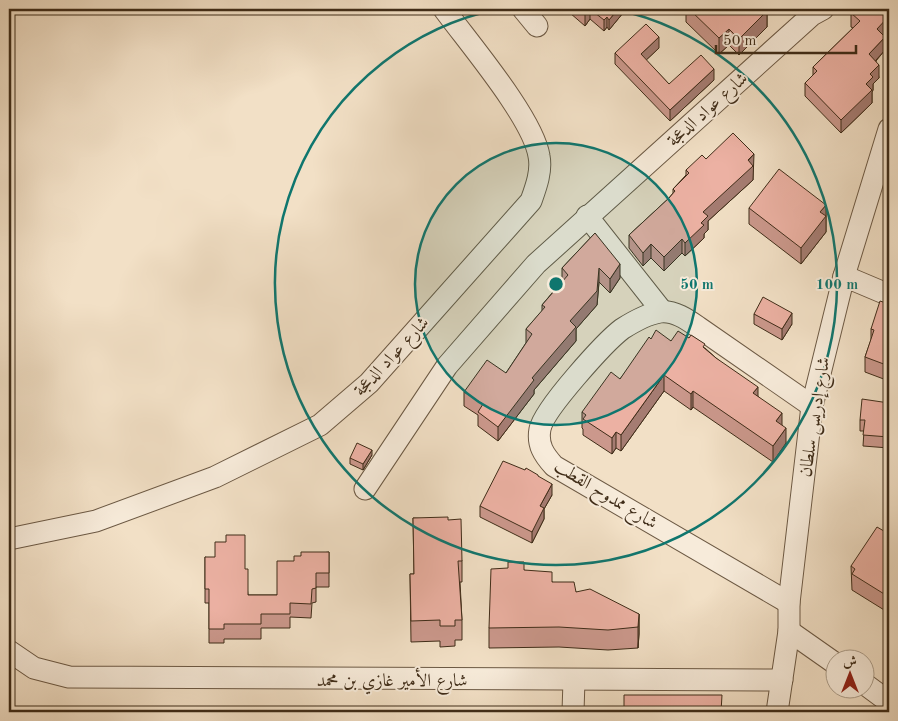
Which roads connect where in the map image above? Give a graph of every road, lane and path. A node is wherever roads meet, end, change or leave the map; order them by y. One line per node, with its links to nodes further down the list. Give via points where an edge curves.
1 (444, 9): 12 (street, شارع عواد الدعجة, via 531,133 539,157 538,183 531,201 369,383 320,425 215,478 96,521)
2 (523, 9): 4 (street)
3 (823, 9): 6 (street, شارع عواد الدعجة, via 812,15)
4 (537, 26)
5 (889, 129): 7 (street, شارع إدريس سلطان)
6 (587, 216): 9 (street); 11 (street, شارع عواد الدعجة, via 536,264 448,366)
7 (844, 276): 8 (street); 10 (street, شارع إدريس سلطان)
8 (889, 295)
9 (662, 311): 10 (street, via 686,320); 13 (street, شارع ممدوح القطب, via 621,330 551,408 540,427 539,441 543,454 554,466)
10 (812, 406): 13 (street, شارع إدريس سلطان)
11 (365, 489)
12 (9, 539)
13 (790, 603): 14 (street, شارع إدريس سلطان)
14 (789, 631): 16 (street); 18 (street, شارع إدريس سلطان)
15 (11, 657): 17 (street, شارع الأمير غازي بن محمد, via 34,668 69,677)
16 (826, 657)
17 (574, 680): 18 (street, شارع الأمير غازي بن محمد); 21 (street)
18 (782, 680): 22 (street, شارع إدريس سلطان)
19 (876, 692): 20 (street)
20 (889, 702)
21 (573, 712)
22 (777, 712)

